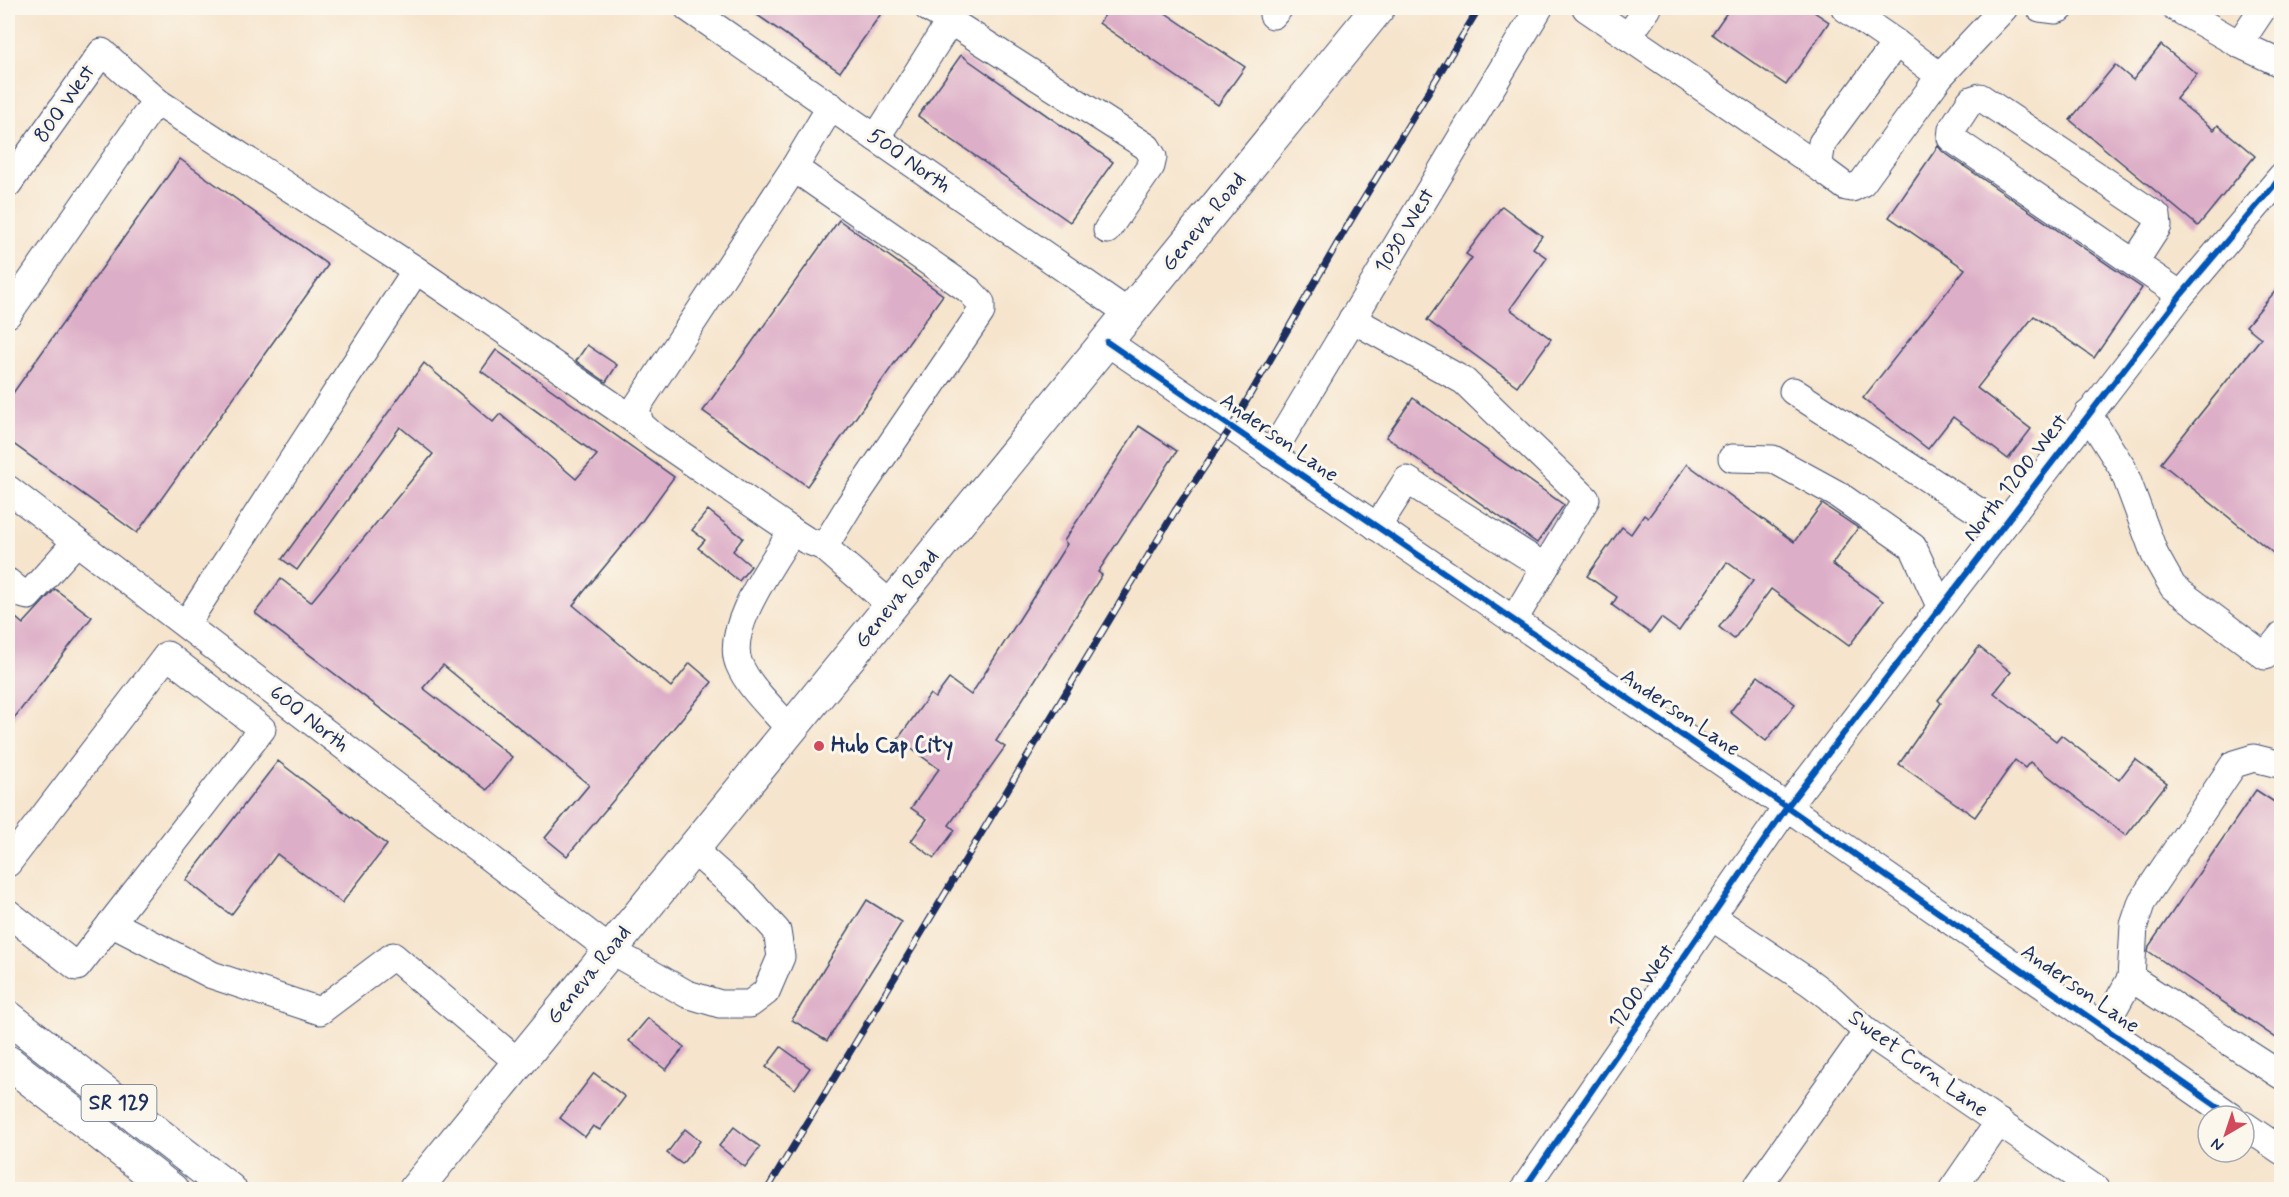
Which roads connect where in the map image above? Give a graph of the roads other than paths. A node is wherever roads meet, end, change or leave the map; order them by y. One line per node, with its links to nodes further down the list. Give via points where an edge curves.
1 (688, 8): 19 (street, 500 North)
2 (1378, 8): 30 (main road, Geneva Road)
3 (1539, 8): 31 (street, 1030 West)
4 (1586, 8): 13 (street)
5 (1648, 8): 13 (street)
6 (1845, 8): 14 (street)
7 (2004, 8): 17 (street)
8 (2040, 8): 9 (street)
9 (2061, 8)
10 (2176, 8): 15 (street)
11 (2262, 8): 15 (street)
12 (939, 14): 20 (street); 25 (street, via 1147,147 1153,156 1151,166)
13 (1628, 37): 22 (street)
14 (1896, 43): 17 (street); 22 (street, via 1822,143 1819,162)
15 (2239, 44): 16 (street)
16 (2282, 64)
17 (1940, 76): 22 (street, via 1862,183 1846,187)
18 (159, 103): 24 (street, 800 West, via 102,52); 27 (street); 29 (street, via 153,105)
19 (831, 106): 20 (street, 500 North); 21 (street)
20 (876, 138): 30 (street, 500 North)
21 (794, 168): 35 (street, via 636,408); 43 (street, via 969,290 981,303 981,312)
22 (1823, 170)
23 (2282, 176): 28 (street, North 1200 West)
24 (8, 184)
25 (1107, 230)
26 (2134, 263): 26 (street, via 1951,138 1952,129 1971,100 1980,97 2157,216 2158,226); 28 (street)
27 (416, 270): 35 (street); 49 (street)
28 (2181, 295): 34 (street, North 1200 West)
29 (8, 314)
30 (1130, 314): 32 (main road, Geneva Road)
31 (1352, 319): 36 (street, 1030 West); 44 (street, via 1464,381 1586,499)
32 (1107, 342): 36 (street, Anderson Lane); 46 (main road, Geneva Road)
33 (1793, 391): 39 (street)
34 (2088, 414): 39 (street, North 1200 West); 50 (street, via 2123,469 2155,555 2173,587 2265,656)
35 (640, 424): 41 (street)
36 (1271, 455): 40 (street, Anderson Lane)
37 (1732, 458): 47 (street, via 1773,459 1837,495 1913,547)
38 (8, 489): 42 (street, 600 North)
39 (2001, 526): 47 (street, North 1200 West)
40 (1377, 527): 44 (street, via 1407,480); 48 (street, Anderson Lane)
41 (792, 531): 43 (street); 51 (street, via 745,612 736,636 738,663)
42 (76, 542): 45 (street, via 28,596); 49 (street, 600 North)
43 (824, 547): 46 (street)
44 (1545, 567): 48 (street)
45 (8, 582)
46 (891, 605): 51 (main road, Geneva Road)
47 (1940, 606): 53 (street, North 1200 West)
48 (1513, 621): 53 (street, Anderson Lane)
49 (186, 624): 59 (street, 600 North)
50 (2282, 635)
51 (790, 729): 54 (main road, Geneva Road)
52 (2282, 765): 60 (street, via 2254,758 2234,764 2142,901 2134,925)
53 (1787, 807): 57 (street, 1200 West); 62 (street, Anderson Lane)
54 (692, 849): 59 (main road, Geneva Road); 59 (street, 600 North, via 746,896 777,931 782,957 766,992 750,1004 720,1004 687,994)
55 (8, 863): 58 (street, via 167,655 262,729)
56 (8, 914): 58 (street, via 77,968)
57 (1712, 917): 63 (street, Sweet Corn Lane, via 1809,982); 71 (street, 1200 West)
58 (111, 923): 65 (street, via 212,975 320,1011 393,956)
59 (609, 950): 65 (main road, Geneva Road)
60 (2131, 978): 62 (street); 66 (street)
61 (8, 1017): 73 (main road, SR 129)
62 (2103, 1028): 67 (street, Anderson Lane)
63 (1867, 1032): 68 (street, Sweet Corn Lane); 75 (street)
64 (8, 1062): 72 (main road, SR 129)
65 (518, 1062): 74 (main road, Geneva Road)
66 (2282, 1076)
67 (2214, 1104)
68 (1999, 1122): 76 (street); 77 (street, Sweet Corn Lane)
69 (2256, 1131): 70 (street)
70 (2278, 1141)
71 (1529, 1188)
72 (172, 1190)
73 (230, 1190)
74 (415, 1190)
75 (1755, 1190)
76 (1952, 1190)
77 (2097, 1190)

